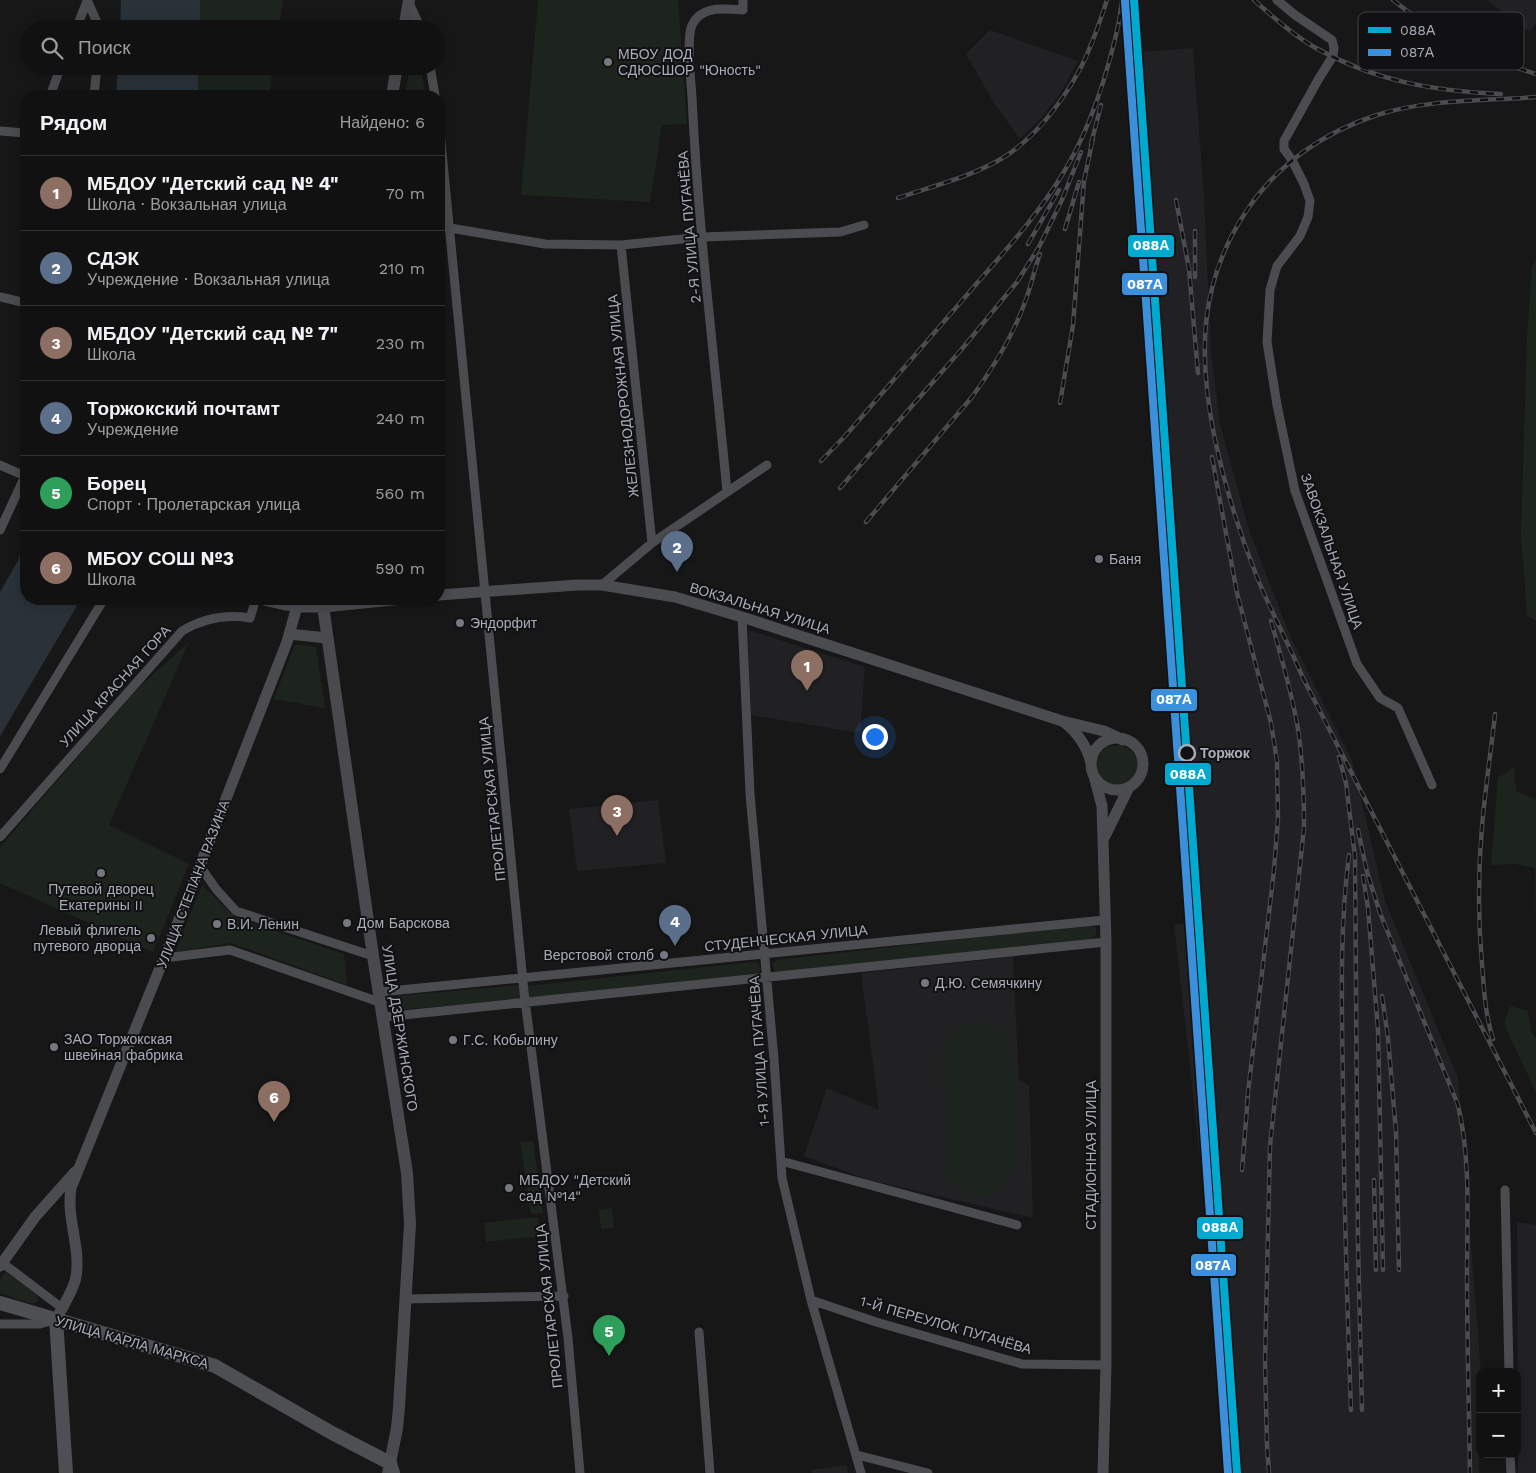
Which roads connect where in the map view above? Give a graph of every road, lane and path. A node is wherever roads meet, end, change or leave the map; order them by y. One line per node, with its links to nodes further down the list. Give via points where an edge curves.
1 (87, 0): 5 (street); 6 (street)
2 (743, 0): 22 (street, 2-Я УЛИЦА ПУГАЧЁВА, via 743,10 716,9 702,13 692,26 693,125)
3 (1277, 0): 47 (street, ЗАВОКЗАЛЬНАЯ УЛИЦА, via 1332,40 1334,48 1333,56 1284,141 1284,149 1304,184 1310,202 1300,236 1277,266 1270,290 1267,342 1276,406 1295,491 1357,664 1380,698 1398,708)
4 (409, 1): 7 (main road); 8 (street)
5 (79, 20)
6 (96, 20)
7 (406, 20)
8 (417, 20)
9 (58, 75): 13 (street)
10 (96, 75): 14 (street)
11 (396, 75): 15 (main road)
12 (432, 75): 16 (street)
13 (52, 90)
14 (95, 90)
15 (393, 90)
16 (434, 90)
17 (0, 131): 18 (street)
18 (20, 133)
19 (445, 180): 21 (street, ПРОЛЕТАРСКАЯ УЛИЦА)
20 (864, 225): 22 (street, via 840,232)
21 (450, 228): 23 (street, via 545,244); 34 (street, ПРОЛЕТАРСКАЯ УЛИЦА)
22 (703, 237): 23 (street); 30 (street, 2-Я УЛИЦА ПУГАЧЁВА)
23 (621, 245): 32 (street, ЖЕЛЕЗНОДОРОЖНАЯ УЛИЦА)
24 (0, 297): 25 (street)
25 (20, 302)
26 (0, 464): 28 (street)
27 (767, 465): 30 (street)
28 (20, 472)
29 (20, 488): 31 (street)
30 (727, 492): 32 (street)
31 (0, 530)
32 (652, 544): 33 (street)
33 (602, 585): 34 (street, ВОКЗАЛЬНАЯ УЛИЦА); 40 (street, ВОКЗАЛЬНАЯ УЛИЦА, via 675,597)
34 (486, 591): 35 (street, ВОКЗАЛЬНАЯ УЛИЦА); 58 (street, ПРОЛЕТАРСКАЯ УЛИЦА)
35 (445, 594)
36 (100, 605): 45 (street)
37 (254, 605): 49 (street, УЛИЦА КРАСНАЯ ГОРА, via 250,618 215,617 182,631)
38 (297, 605): 41 (street, УЛИЦА СТЕПАНА РАЗИНА)
39 (322, 605): 42 (main road, УЛИЦА ДЗЕРЖИНСКОГО)
40 (742, 617): 43 (street, ВОКЗАЛЬНАЯ УЛИЦА); 54 (street, 1-Я УЛИЦА ПУГАЧЁВА, via 750,794)
41 (289, 634): 42 (street); 51 (street, УЛИЦА СТЕПАНА РАЗИНА)
42 (327, 638): 55 (main road, УЛИЦА ДЗЕРЖИНСКОГО)
43 (1062, 721): 44 (street, ВОКЗАЛЬНАЯ УЛИЦА, via 1104,731); 46 (street, ВОКЗАЛЬНАЯ УЛИЦА, via 1088,750)
44 (1123, 740): 46 (street, via 1109,740 1100,746 1093,755); 48 (street, via 1138,750 1143,763 1139,777)
45 (0, 769)
46 (1093, 771): 48 (street, via 1102,785 1122,790); 50 (street, СТАДИОННАЯ УЛИЦА, via 1102,806)
47 (1432, 785)
48 (1129, 787): 50 (street, СТАДИОННАЯ УЛИЦА)
49 (0, 837)
50 (1104, 838): 52 (street, СТАДИОННАЯ УЛИЦА)
51 (200, 866): 55 (street, via 216,890 236,910); 56 (street, УЛИЦА СТЕПАНА РАЗИНА)
52 (1105, 920): 53 (street, СТАДИОННАЯ УЛИЦА); 54 (street, СТУДЕНЧЕСКАЯ УЛИЦА)
53 (1106, 942): 57 (street); 74 (street, СТАДИОННАЯ УЛИЦА)
54 (765, 954): 57 (street, 1-Я УЛИЦА ПУГАЧЁВА); 58 (street, СТУДЕНЧЕСКАЯ УЛИЦА)
55 (374, 956): 59 (main road, УЛИЦА ДЗЕРЖИНСКОГО)
56 (164, 958): 59 (street, via 230,950); 63 (street, УЛИЦА СТЕПАНА РАЗИНА)
57 (767, 977): 60 (street); 62 (street, 1-Я УЛИЦА ПУГАЧЁВА)
58 (523, 978): 59 (street, СТУДЕНЧЕСКАЯ УЛИЦА); 60 (street, ПРОЛЕТАРСКАЯ УЛИЦА)
59 (381, 998): 61 (main road, УЛИЦА ДЗЕРЖИНСКОГО)
60 (525, 1002): 61 (street); 67 (street, ПРОЛЕТАРСКАЯ УЛИЦА)
61 (384, 1017): 68 (main road, УЛИЦА ДЗЕРЖИНСКОГО, via 408,1185 410,1224)
62 (781, 1160): 65 (street); 69 (street, 1-Я УЛИЦА ПУГАЧЁВА, via 784,1186)
63 (80, 1167): 66 (street, УЛИЦА СТЕПАНА РАЗИНА, via 34,1217); 71 (street, УЛИЦА СТЕПАНА РАЗИНА, via 71,1188 70,1202 77,1253 76,1277)
64 (1505, 1190): 75 (street)
65 (1017, 1225)
66 (1, 1263): 71 (street, УЛИЦА КАРЛА МАРКСА)
67 (564, 1296): 68 (street); 80 (street, ПРОЛЕТАРСКАЯ УЛИЦА)
68 (405, 1299): 78 (main road, УЛИЦА ДЗЕРЖИНСКОГО, via 397,1428)
69 (811, 1300): 74 (street, 1-Й ПЕРЕУЛОК ПУГАЧЁВА, via 1022,1364); 76 (street, 1-Я УЛИЦА ПУГАЧЁВА)
70 (0, 1303): 71 (main road, УЛИЦА КАРЛА МАРКСА)
71 (59, 1314): 72 (street, via 40,1324); 78 (main road, УЛИЦА КАРЛА МАРКСА, via 215,1366); 79 (main road, УЛИЦА СТЕПАНА РАЗИНА)
72 (0, 1324)
73 (699, 1332): 81 (street)
74 (1106, 1365): 84 (street, СТАДИОННАЯ УЛИЦА)
75 (1509, 1368)
76 (857, 1455): 82 (street, 1-Я УЛИЦА ПУГАЧЁВА); 83 (street)
77 (1510, 1458): 85 (street)
78 (390, 1470)
79 (66, 1473)
80 (580, 1473)
81 (710, 1473)
82 (861, 1473)
83 (928, 1473)
84 (1103, 1473)
85 (1511, 1473)

